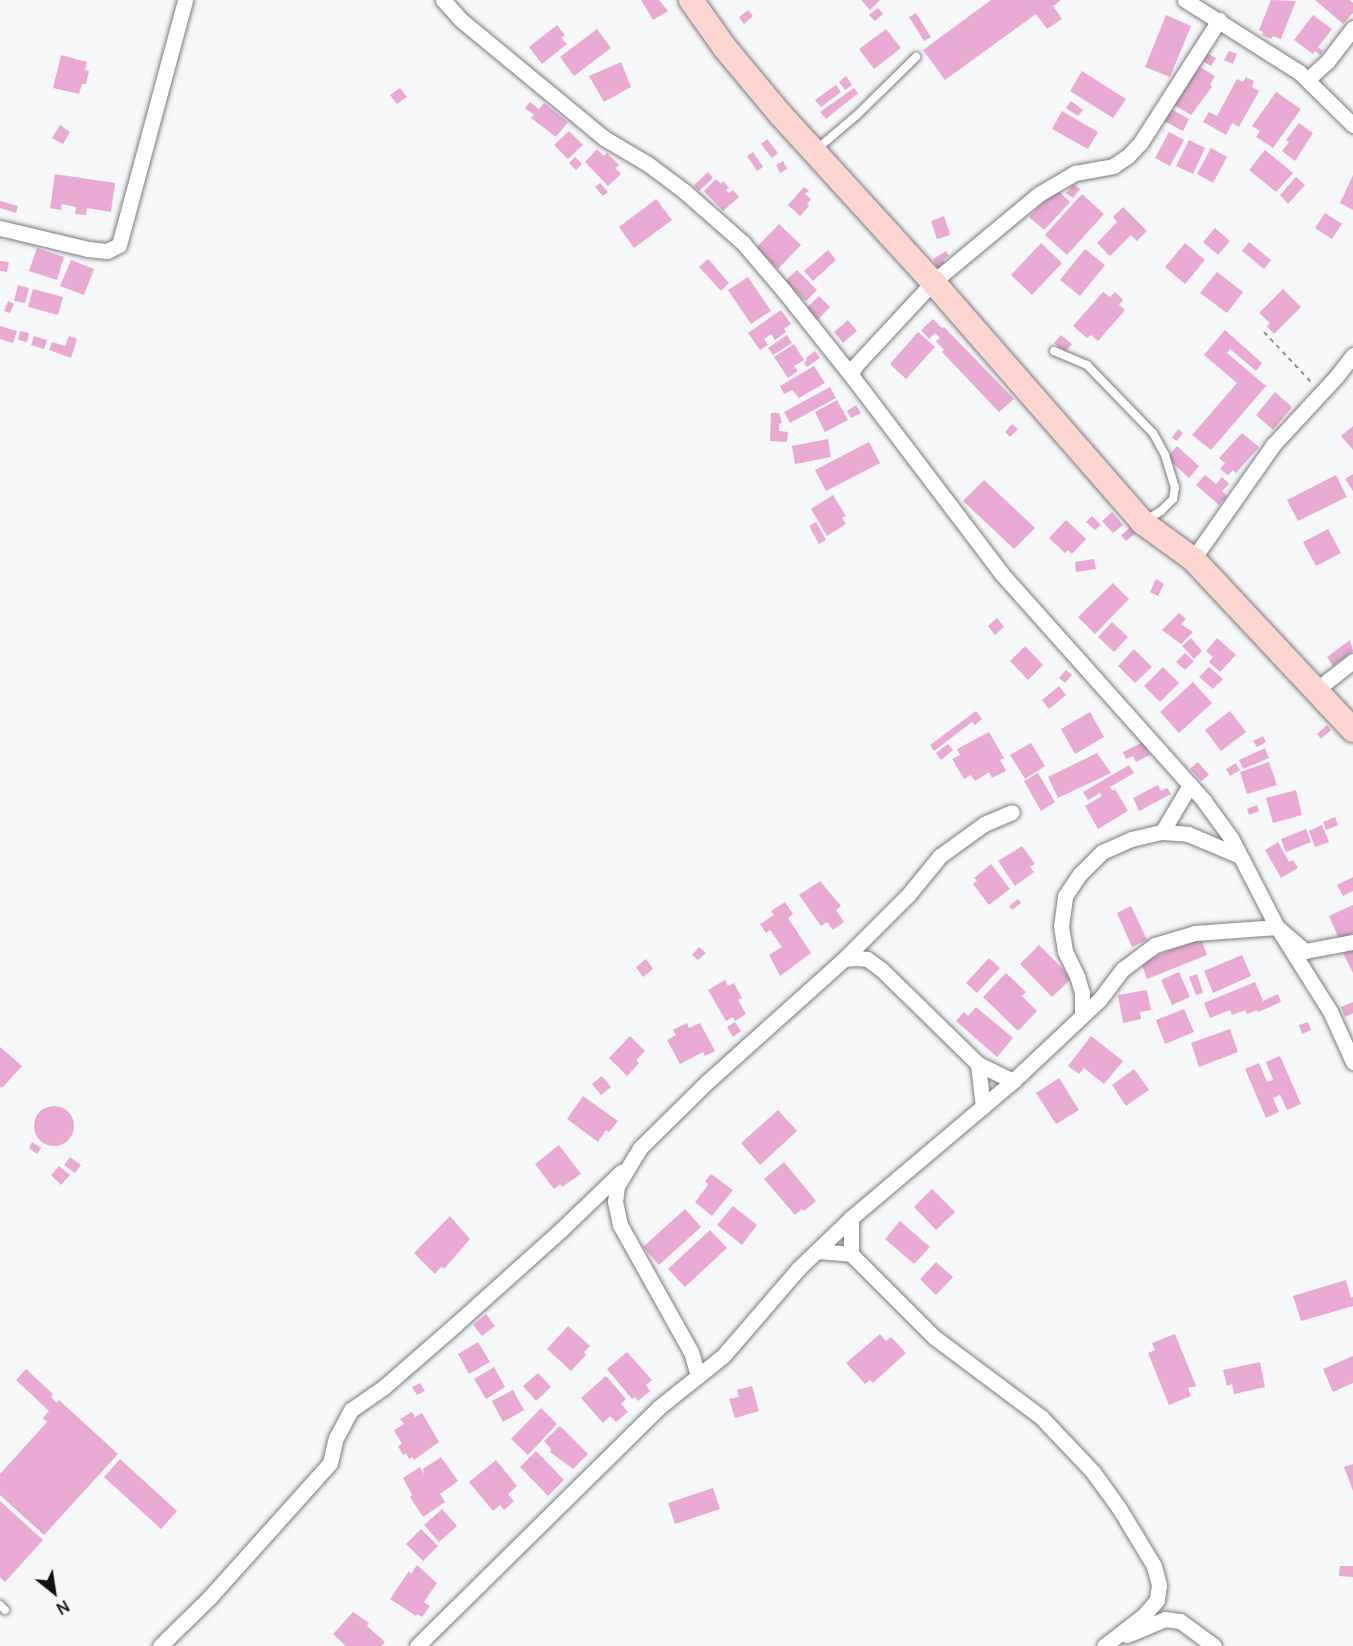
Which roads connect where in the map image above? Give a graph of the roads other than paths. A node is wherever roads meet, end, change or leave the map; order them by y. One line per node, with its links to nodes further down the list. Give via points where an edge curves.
1 (186, 0): 11 (street, via 119,245 107,250 88,249)
2 (443, 0): 15 (street, via 604,138 684,191 743,243)
3 (691, 0): 10 (main road, via 725,48)
4 (1185, 0): 5 (street)
5 (1219, 20): 8 (street); 12 (street, via 1141,142 1128,156 1113,166 1076,173 1039,194)
6 (1353, 28): 8 (street)
7 (916, 57): 10 (lane)
8 (1308, 79): 9 (street)
9 (1353, 125)
10 (813, 152): 12 (main road)
11 (0, 228)
12 (933, 282): 15 (street); 17 (main road)
13 (1054, 351): 17 (lane, via 1087,365 1153,433 1165,455 1175,487 1173,499)
14 (1353, 355): 16 (street)
15 (851, 374): 22 (street, via 1002,574)
16 (1348, 375): 18 (street, via 1321,393 1274,445)
17 (1142, 522): 18 (main road)
18 (1193, 559): 20 (main road)
19 (1353, 661): 20 (street)
20 (1316, 690): 21 (main road)
21 (1353, 730)
22 (1190, 785): 24 (street); 25 (street, via 1231,838)
23 (1012, 812): 28 (street, via 984,824 940,856 909,894)
24 (1162, 832): 25 (street, via 1188,834); 29 (street, via 1131,839 1102,852 1065,896 1061,926 1065,951 1082,993)
25 (1240, 856): 26 (street)
26 (1277, 927): 27 (street, via 1305,951); 29 (street, via 1194,933 1155,945 1123,969 1100,999); 30 (street, via 1330,1011)
27 (1353, 942)
28 (844, 959): 31 (street, via 867,959 881,969); 34 (street, via 666,1121)
29 (1082, 1014): 32 (street)
30 (1353, 1062)
31 (978, 1064): 32 (street); 33 (street)
32 (1013, 1081): 33 (street)
33 (983, 1107): 35 (street)
34 (627, 1166): 38 (street, via 617,1186 615,1202 620,1225 691,1353); 39 (street, via 455,1325 384,1387 351,1410 336,1438 330,1463 209,1598)
35 (851, 1218): 36 (street); 37 (street)
36 (818, 1251): 37 (street); 38 (street, via 723,1356)
37 (851, 1254): 41 (street, via 934,1337 1041,1417 1093,1472 1119,1508 1154,1566 1159,1585 1157,1600 1143,1616)
38 (698, 1376): 40 (street, via 658,1408)
39 (160, 1646)
40 (417, 1646)
41 (1105, 1646): 42 (street, via 1165,1619 1180,1621)
42 (1214, 1646)

